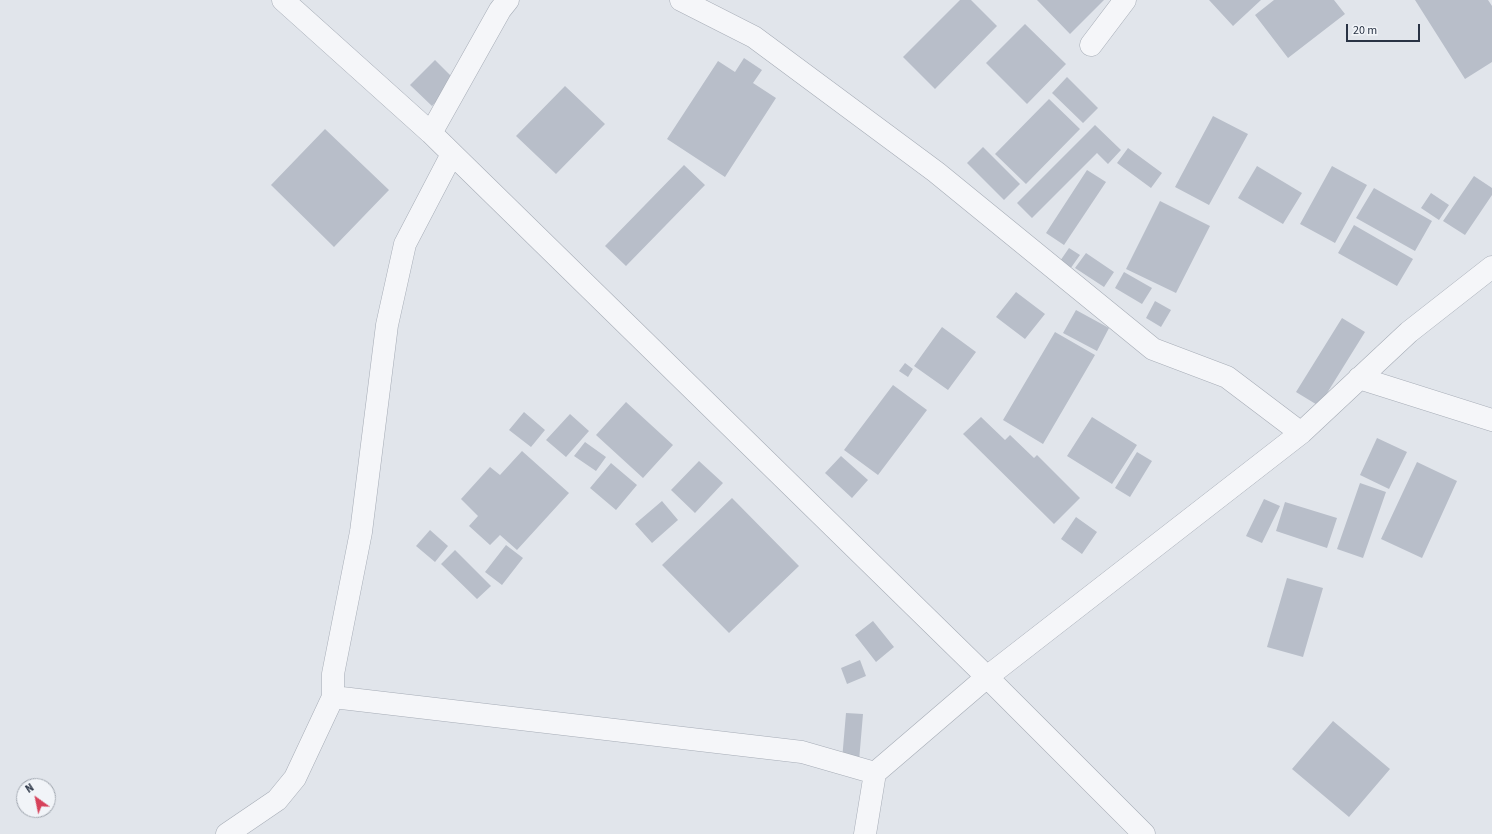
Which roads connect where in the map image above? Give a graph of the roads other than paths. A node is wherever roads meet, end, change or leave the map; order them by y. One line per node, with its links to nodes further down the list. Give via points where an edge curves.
1 (283, 0): 6 (street)
2 (681, 0): 11 (street, via 754,37 930,168 1153,349 1227,377)
3 (1125, 0): 5 (street)
4 (502, 4): 6 (street)
5 (1091, 45)
6 (431, 133): 7 (street)
7 (452, 154): 12 (street); 13 (street, via 403,251 387,325 362,532 333,674)
8 (1492, 267): 9 (street, via 1410,332)
9 (1359, 378): 10 (street); 11 (street)
10 (1492, 420)
11 (1301, 433): 12 (street)
12 (987, 677): 14 (street); 17 (street)
13 (333, 697): 14 (street, via 802,752); 15 (street, via 295,778 277,800)
14 (876, 773): 16 (street)
15 (227, 834)
16 (865, 834)
17 (1144, 834)

